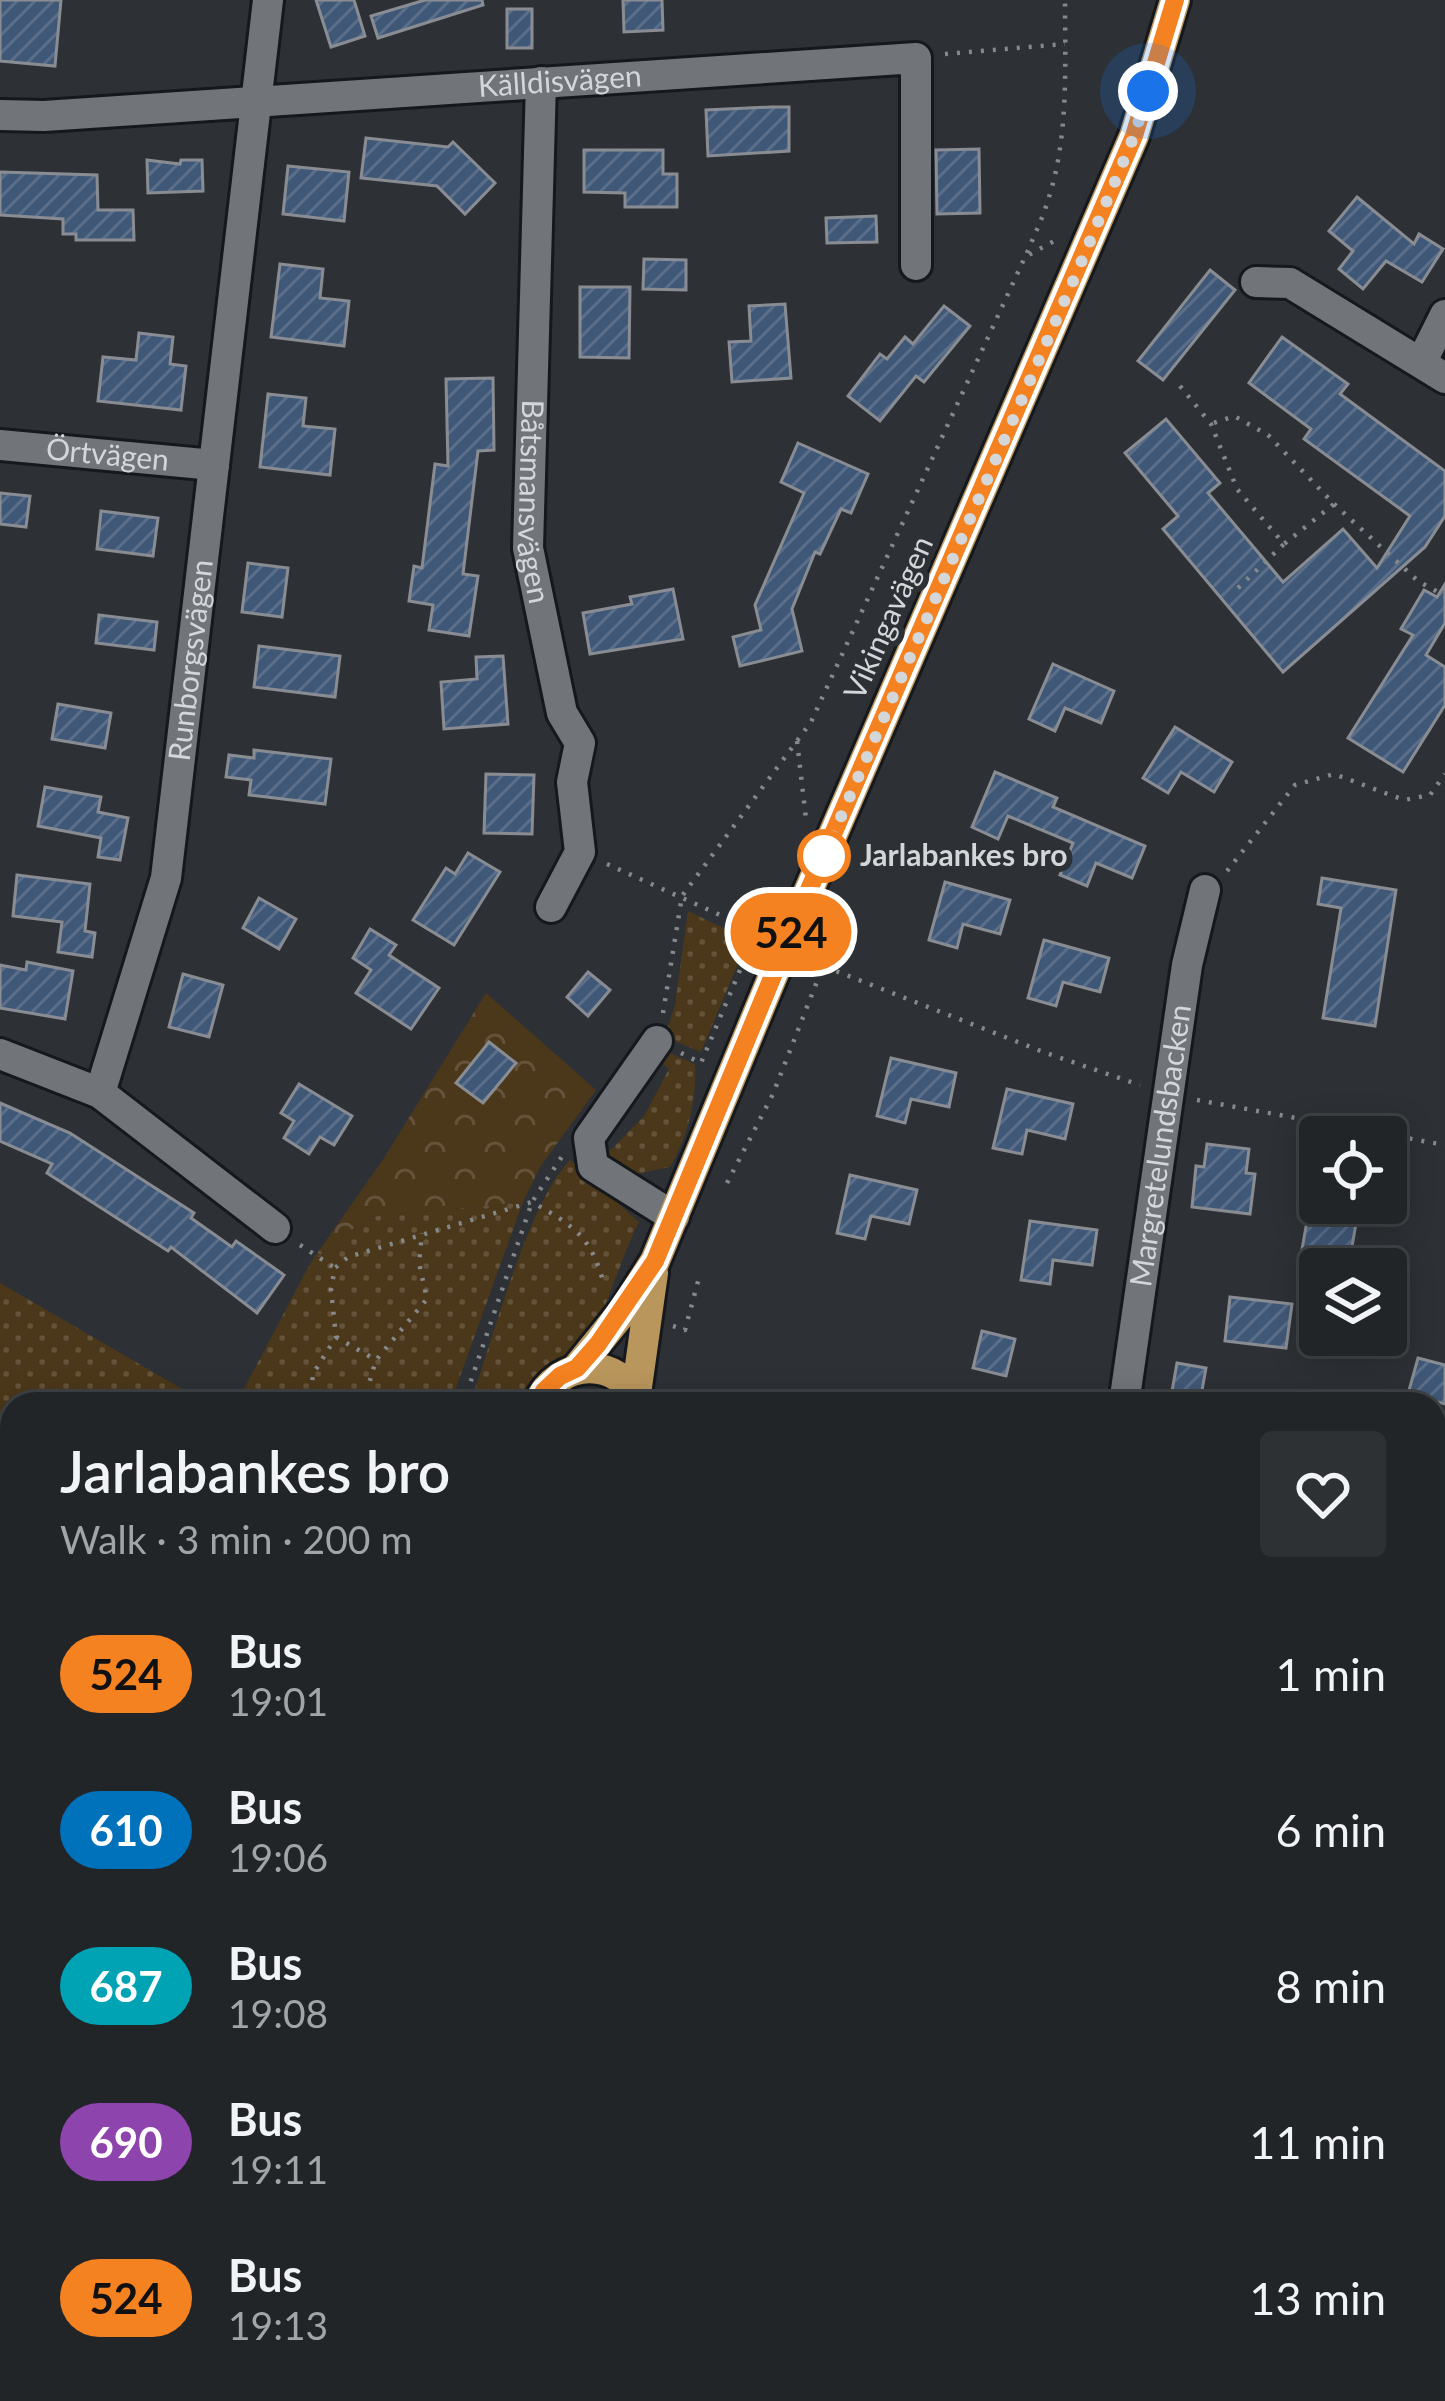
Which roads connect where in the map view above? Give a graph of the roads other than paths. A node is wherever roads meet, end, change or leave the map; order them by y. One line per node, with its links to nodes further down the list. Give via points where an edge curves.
1 (268, 0): 4 (street, Runborgsvägen)
2 (1175, 0): 17 (main road, Vikingavägen, via 1134,136)
3 (541, 82): 4 (street, Källdisvägen); 6 (street, Källdisvägen, via 916,58); 13 (street, Båtsmansvägen, via 528,548 562,713 580,743 572,782 580,852)
4 (257, 101): 5 (street, Källdisvägen); 11 (street, Runborgsvägen)
5 (0, 115)
6 (916, 265)
7 (1256, 281): 9 (street, via 1290,283)
8 (1445, 315): 9 (street)
9 (1433, 370)
10 (0, 445): 11 (street, Örtvägen)
11 (214, 464): 16 (street, Runborgsvägen, via 166,878)
12 (1205, 890): 24 (street, Margretelundsbacken, via 1187,965)
13 (551, 907)
14 (653, 1039): 17 (street, via 589,1138 592,1166)
15 (0, 1054): 16 (street)
16 (100, 1093): 18 (street)
17 (674, 1217): 19 (main road, Vikingavägen)
18 (275, 1228)
19 (655, 1261): 20 (main road, Vikingavägen); 23 (main road, Vikingavägen)
20 (577, 1368): 21 (main road, Vikingavägen); 22 (main road, Vikingavägen, via 615,1373)
21 (544, 1392)
22 (632, 1392)
23 (639, 1392)
24 (1126, 1392)

